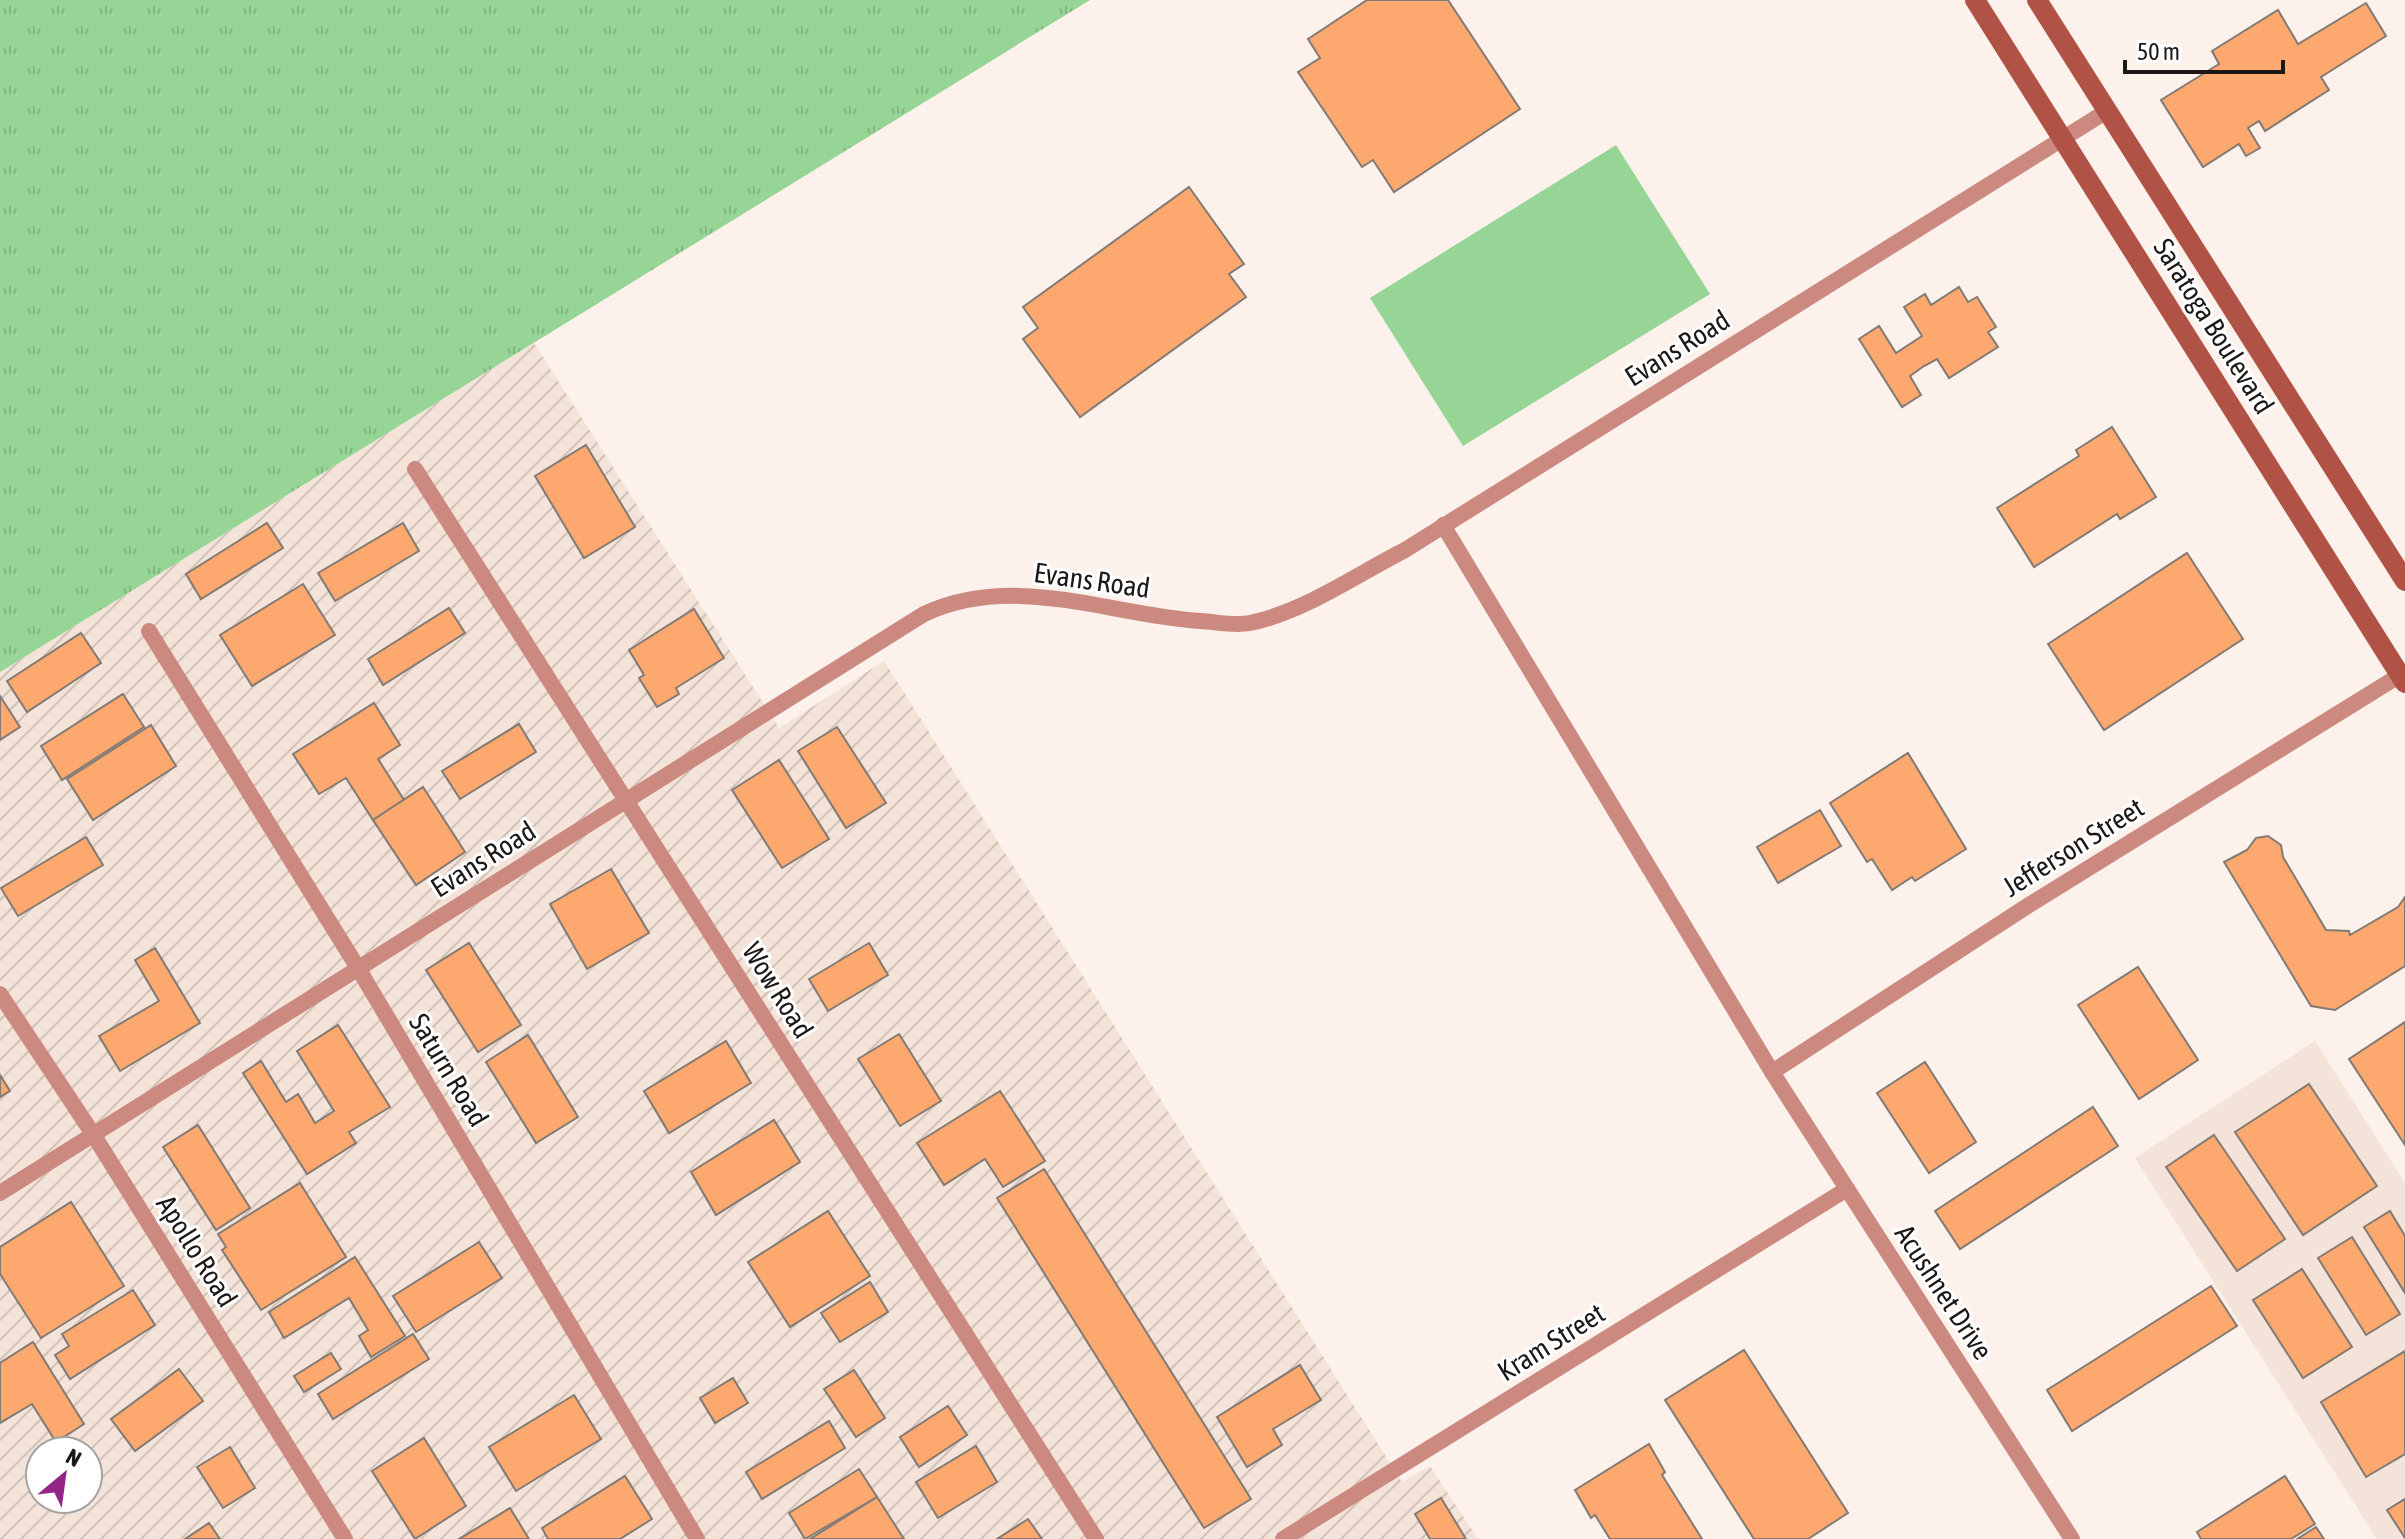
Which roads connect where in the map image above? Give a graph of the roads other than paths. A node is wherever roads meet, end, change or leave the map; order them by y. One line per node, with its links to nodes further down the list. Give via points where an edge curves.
1 (1975, 0): 4 (main road, Saratoga Boulevard)
2 (2037, 0): 3 (main road, Saratoga Boulevard)
3 (2107, 111): 4 (street, Evans Road); 7 (main road, Saratoga Boulevard)
4 (2063, 139): 6 (street, Evans Road); 9 (main road, Saratoga Boulevard)
5 (415, 469): 10 (street, Wow Road)
6 (1443, 525): 10 (street, Evans Road, via 1283,613 1247,624 1177,619 1071,598 1002,596 941,606); 13 (street, Acushnet Drive)
7 (2405, 581)
8 (149, 631): 11 (street, Saturn Road)
9 (2403, 676): 13 (street, Jefferson Street, via 2029,905)
10 (626, 800): 11 (street, Evans Road); 19 (street, Wow Road)
11 (358, 968): 14 (street, Evans Road); 18 (street, Saturn Road)
12 (0, 994): 14 (street, Apollo Road)
13 (1772, 1072): 15 (street, Acushnet Drive)
14 (93, 1134): 16 (street, Evans Road); 17 (street, Apollo Road)
15 (1847, 1189): 20 (street, Kram Street); 21 (street, Acushnet Drive)
16 (0, 1193)
17 (345, 1539)
18 (697, 1539)
19 (1096, 1539)
20 (1283, 1539)
21 (2072, 1539)

